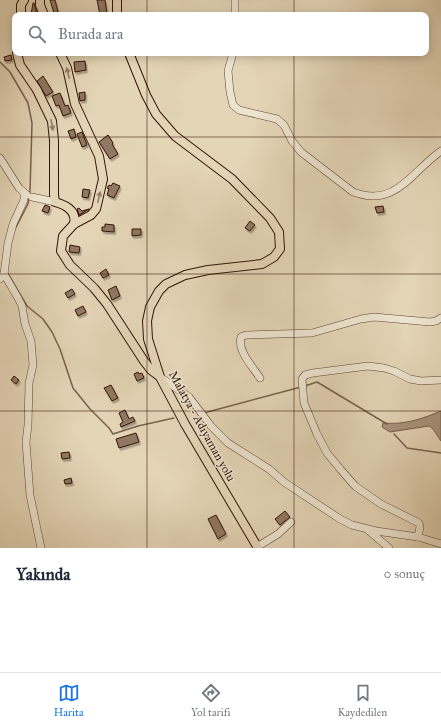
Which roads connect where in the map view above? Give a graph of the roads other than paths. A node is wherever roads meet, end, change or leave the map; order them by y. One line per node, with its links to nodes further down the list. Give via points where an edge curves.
1 (24, 0): 5 (main road)
2 (40, 0): 6 (main road)
3 (117, 0): 7 (main road)
4 (235, 0): 8 (street)
5 (21, 12)
6 (43, 12)
7 (117, 12)
8 (235, 12)
9 (18, 56): 16 (main road, one-way to 16, via 20,65 37,90 52,121)
10 (61, 56): 17 (main road, one-way to 10, via 91,215 96,209 102,179 99,156 75,104 67,68)
11 (130, 56): 20 (main road, Malatya - Adıyaman yolu, via 156,114 175,136 232,179 270,218 279,232 280,249 274,257 262,264 185,275 166,284 160,291 150,307 147,321 148,339)
12 (233, 56): 13 (street, via 228,71 232,104 239,110 277,119 284,125 301,152 353,192 374,196 393,192)
13 (441, 151)
14 (0, 158): 15 (street, via 19,188)
15 (28, 195): 16 (street); 18 (street, via 13,224)
16 (55, 202): 17 (main road, via 65,205 73,212)
17 (74, 224): 20 (main road, via 63,236 61,251 70,265 107,304 144,361)
18 (2, 276): 27 (street, via 22,306 31,341 33,365 29,383 26,442 30,495)
19 (441, 318): 21 (street, via 430,322 374,317 312,333 246,335 241,337 240,343)
20 (160, 377): 24 (street, via 189,397 228,443 322,508 346,522); 28 (main road, Malatya - Adıyaman yolu)
21 (260, 378)
22 (441, 380): 25 (street, via 420,381 384,368 368,366 302,377 304,403 327,453 355,486 381,504 419,523)
23 (291, 522): 28 (street)
24 (367, 529): 25 (street); 29 (street)
25 (418, 537): 26 (street)
26 (441, 544)
27 (41, 548)
28 (257, 548)
29 (389, 548)

